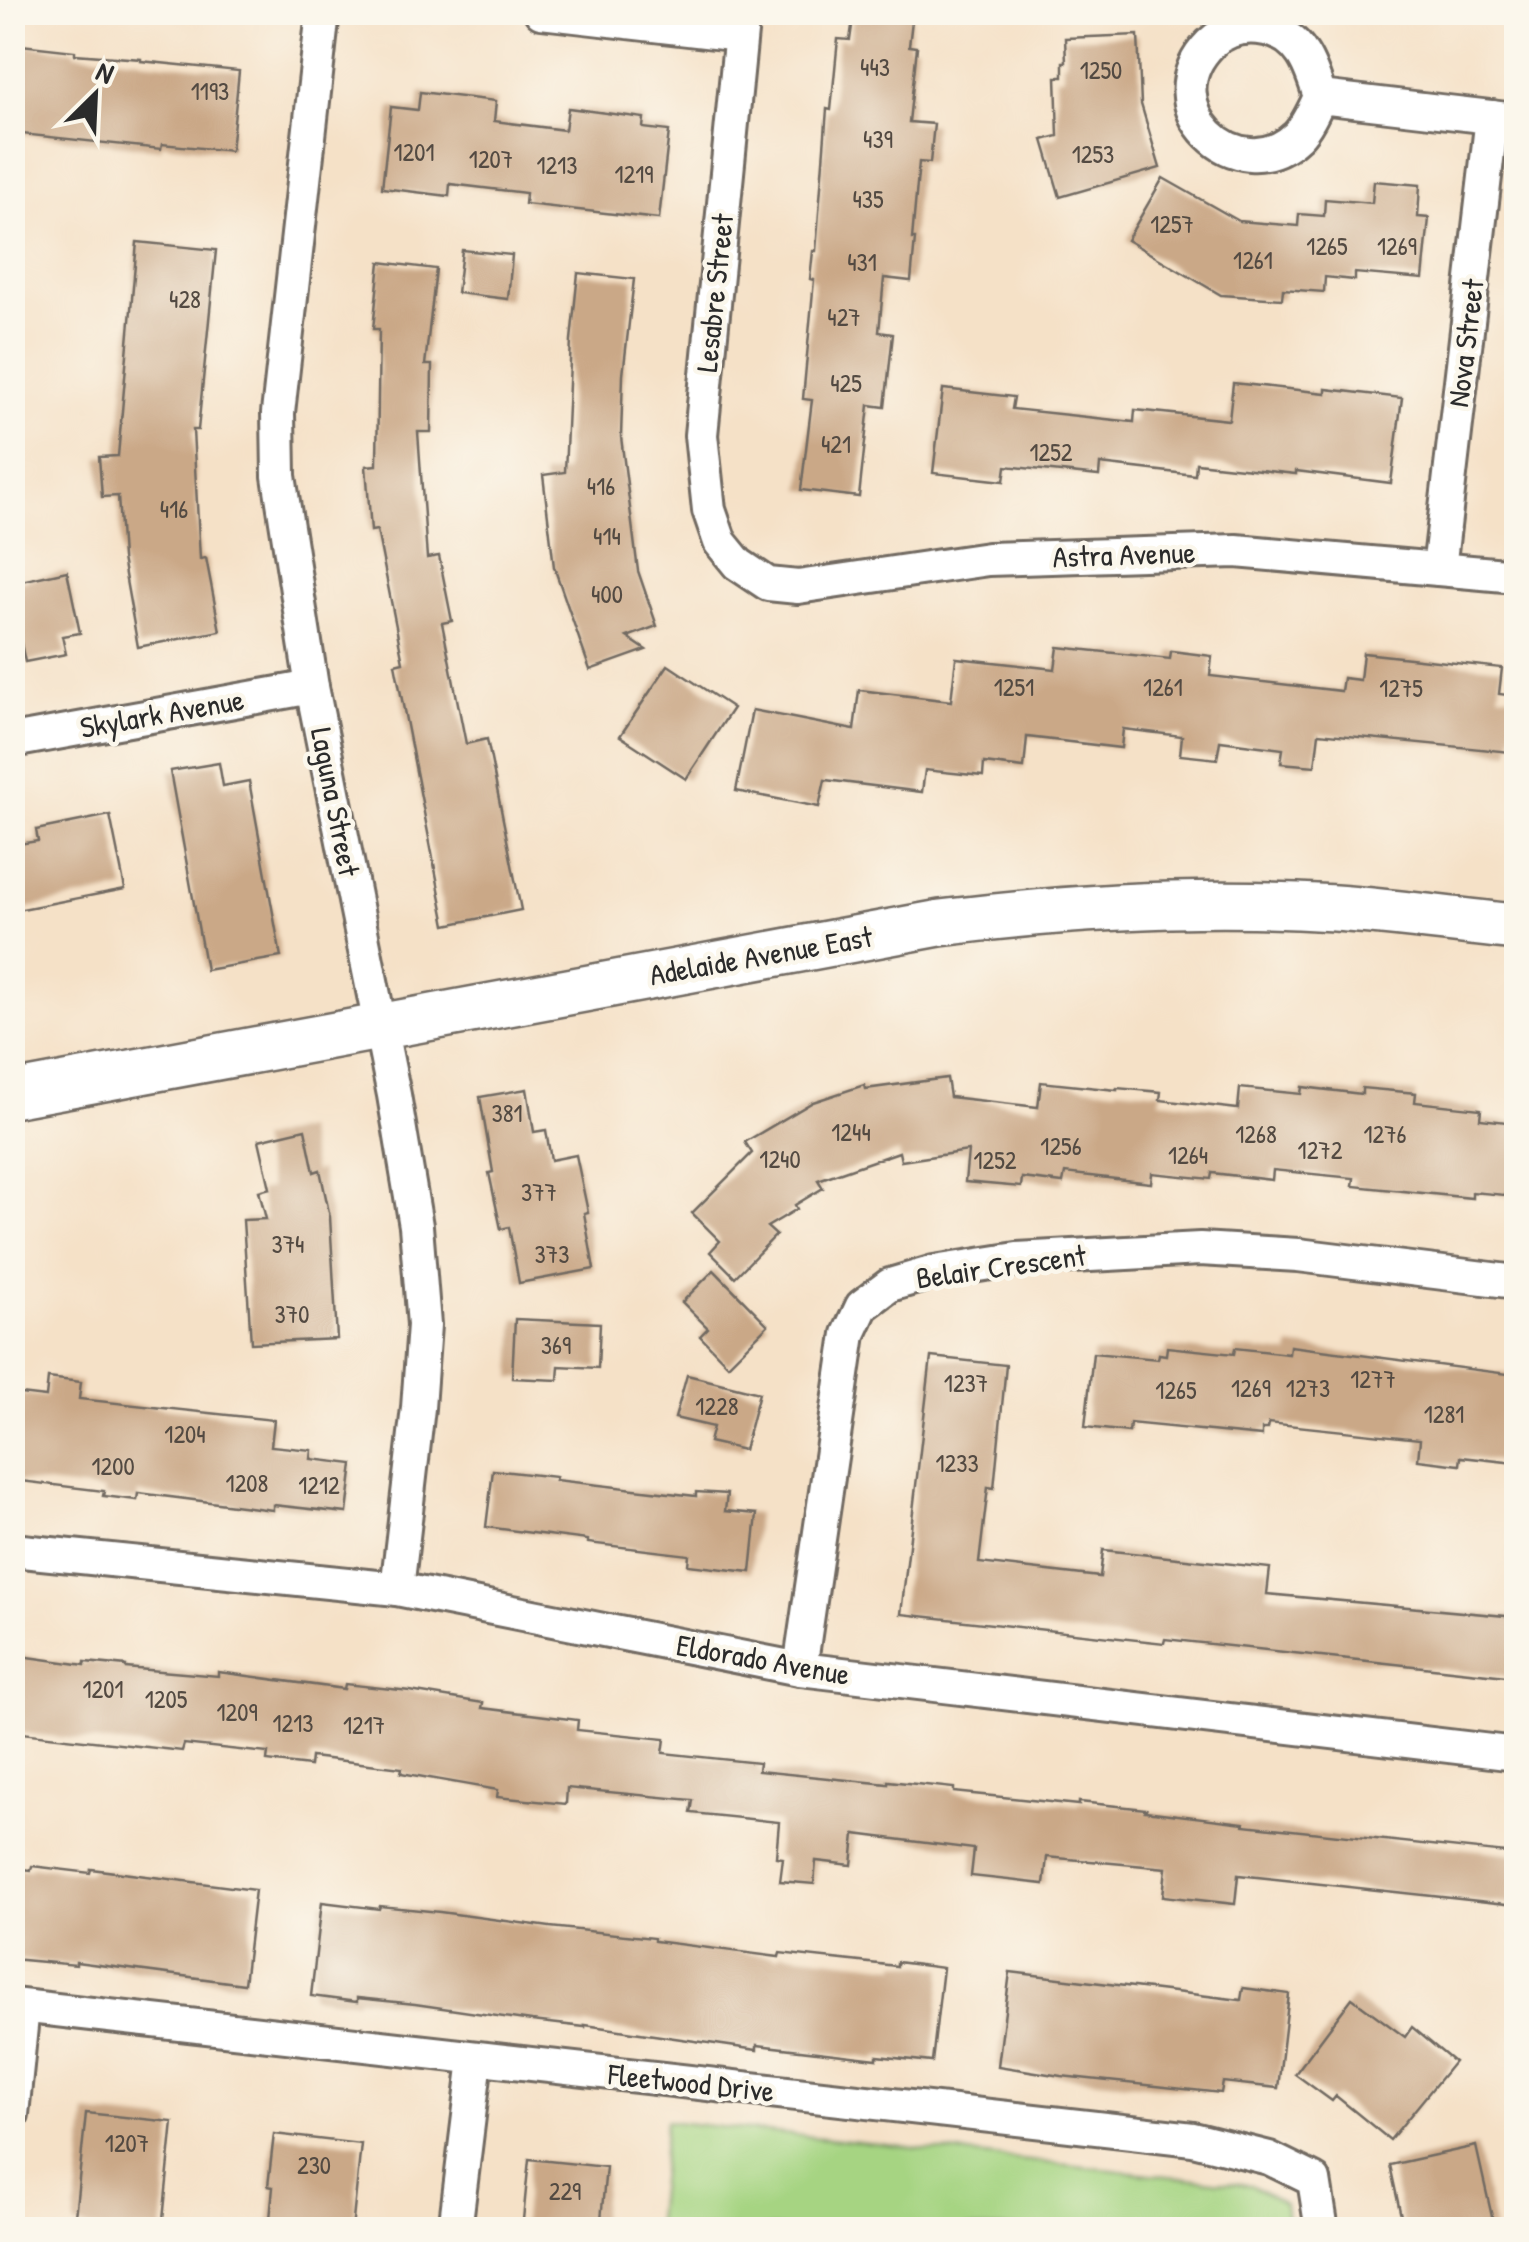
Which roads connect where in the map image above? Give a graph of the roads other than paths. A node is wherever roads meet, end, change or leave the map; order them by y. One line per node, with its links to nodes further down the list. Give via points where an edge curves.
1 (323, 12): 9 (street, Laguna Street, via 278,413 278,476)
2 (541, 12): 3 (street)
3 (742, 24): 6 (street, Lesabre Street, via 701,435 709,510 720,542)
4 (1320, 96): 5 (street)
5 (1504, 118): 7 (street, Nova Street)
6 (738, 564): 7 (street, Astra Avenue, via 768,584 798,587 988,559 1236,551)
7 (1440, 569): 8 (street, Astra Avenue)
8 (1516, 576)
9 (312, 686): 10 (street, Skylark Avenue); 12 (street, Laguna Street)
10 (12, 741)
11 (1516, 927): 12 (main road, Adelaide Avenue East, via 1334,908 1036,911)
12 (380, 1027): 13 (main road, Adelaide Avenue East); 16 (street, Laguna Street, via 416,1226 424,1324)
13 (12, 1095)
14 (1516, 1282): 17 (street, Belair Crescent, via 1200,1249 1017,1259 890,1284 862,1306 849,1334)
15 (12, 1550): 16 (street, Eldorado Avenue)
16 (397, 1589): 17 (street, Eldorado Avenue)
17 (800, 1670): 18 (street, Eldorado Avenue)
18 (1516, 1754)
19 (18, 2006): 20 (street, Fleetwood Drive); 21 (street)
20 (476, 2059): 22 (street); 23 (street, Fleetwood Drive, via 1193,2139 1270,2158 1314,2180)
21 (12, 2114)
22 (455, 2230)
23 (1322, 2230)

